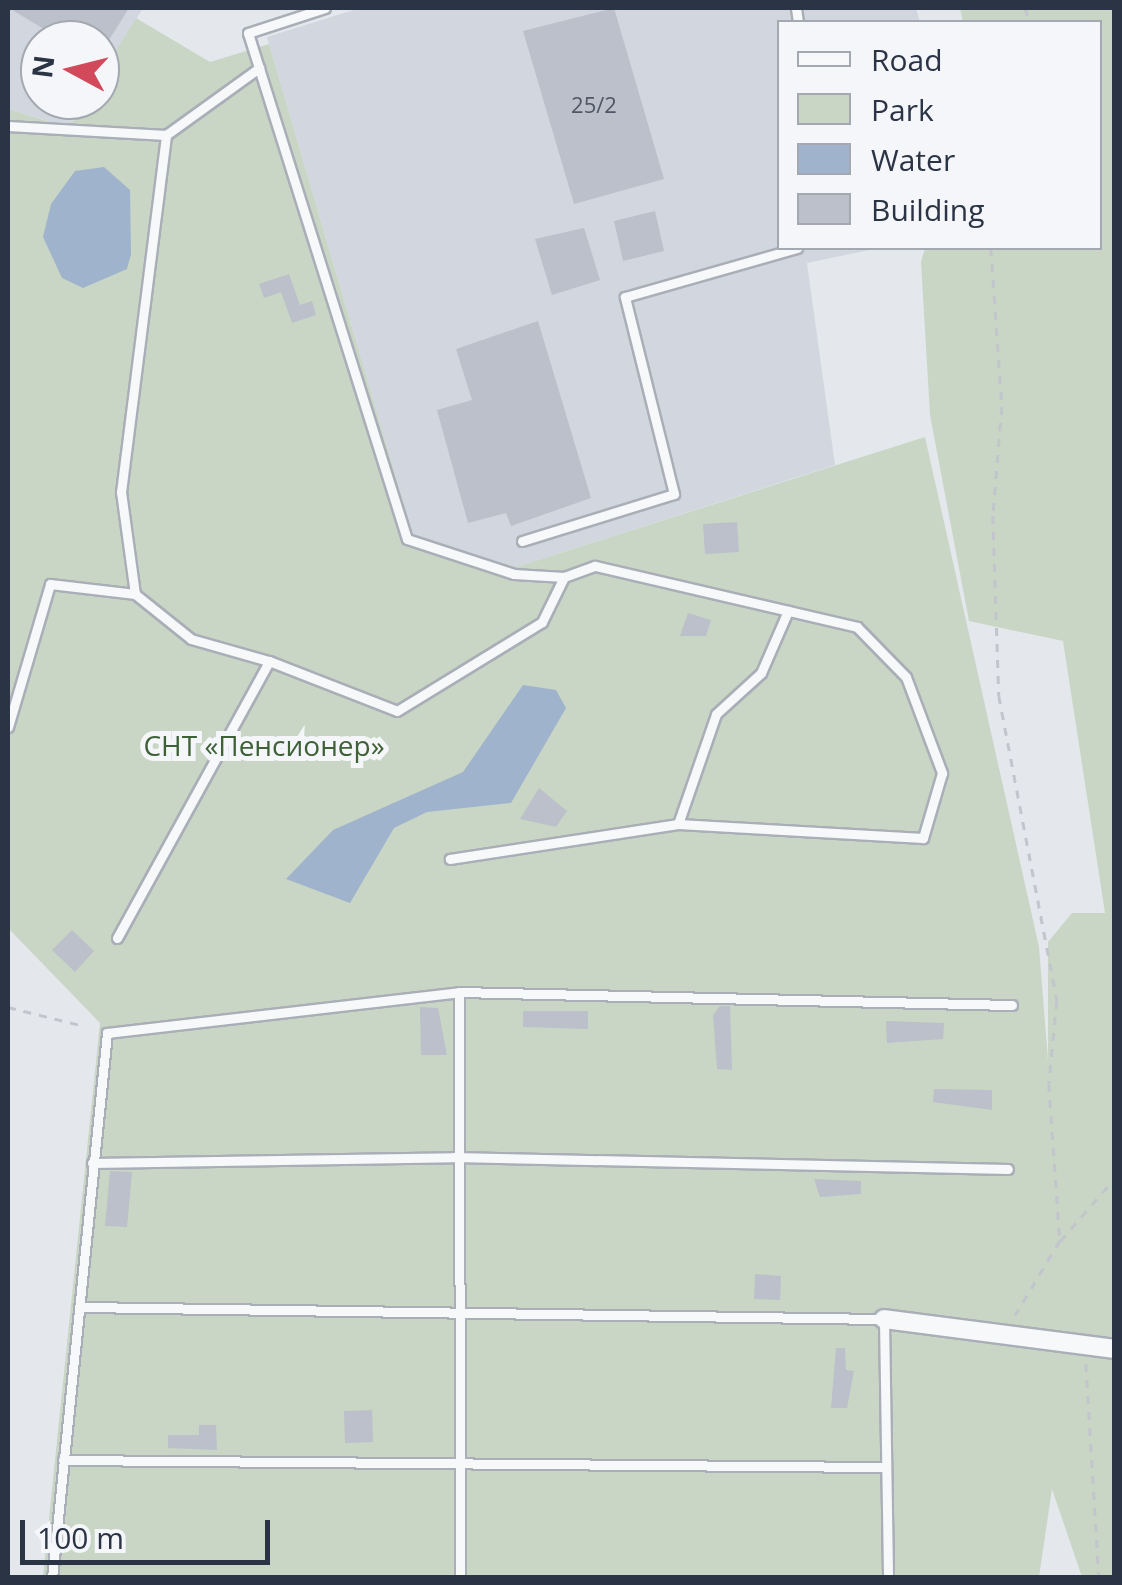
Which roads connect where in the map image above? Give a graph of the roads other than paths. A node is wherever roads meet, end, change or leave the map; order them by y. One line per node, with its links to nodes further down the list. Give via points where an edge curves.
1 (326, 8): 2 (lane, via 248,32)
2 (259, 68): 4 (lane); 7 (lane, via 407,539 514,574)
3 (8, 126): 4 (lane)
4 (166, 135): 8 (lane, via 121,492)
5 (790, 250): 6 (lane, via 625,296 674,494)
6 (522, 541)
7 (564, 577): 9 (lane, via 595,566); 10 (lane, via 542,622 397,711)
8 (135, 594): 10 (lane, via 190,638); 11 (lane, via 50,584)
9 (788, 611): 12 (lane, via 761,672 716,714); 12 (lane, via 857,627 906,676 942,773 922,838)
10 (269, 662): 14 (lane)
11 (8, 727)
12 (678, 824): 13 (lane)
13 (450, 859)
14 (117, 938)
15 (459, 992): 16 (lane); 17 (lane); 18 (lane, via 107,1032)
16 (1012, 1005)
17 (454, 1157): 18 (lane); 19 (lane); 21 (lane)
18 (92, 1163): 20 (lane)
19 (1008, 1169)
20 (82, 1307): 21 (lane); 24 (lane)
21 (458, 1310): 22 (lane); 25 (lane)
22 (884, 1319): 23 (street); 26 (lane)
23 (1114, 1349)
24 (64, 1460): 25 (lane); 27 (lane)
25 (456, 1462): 26 (lane); 28 (lane)
26 (880, 1467): 29 (lane)
27 (52, 1578)
28 (460, 1578)
29 (888, 1578)

